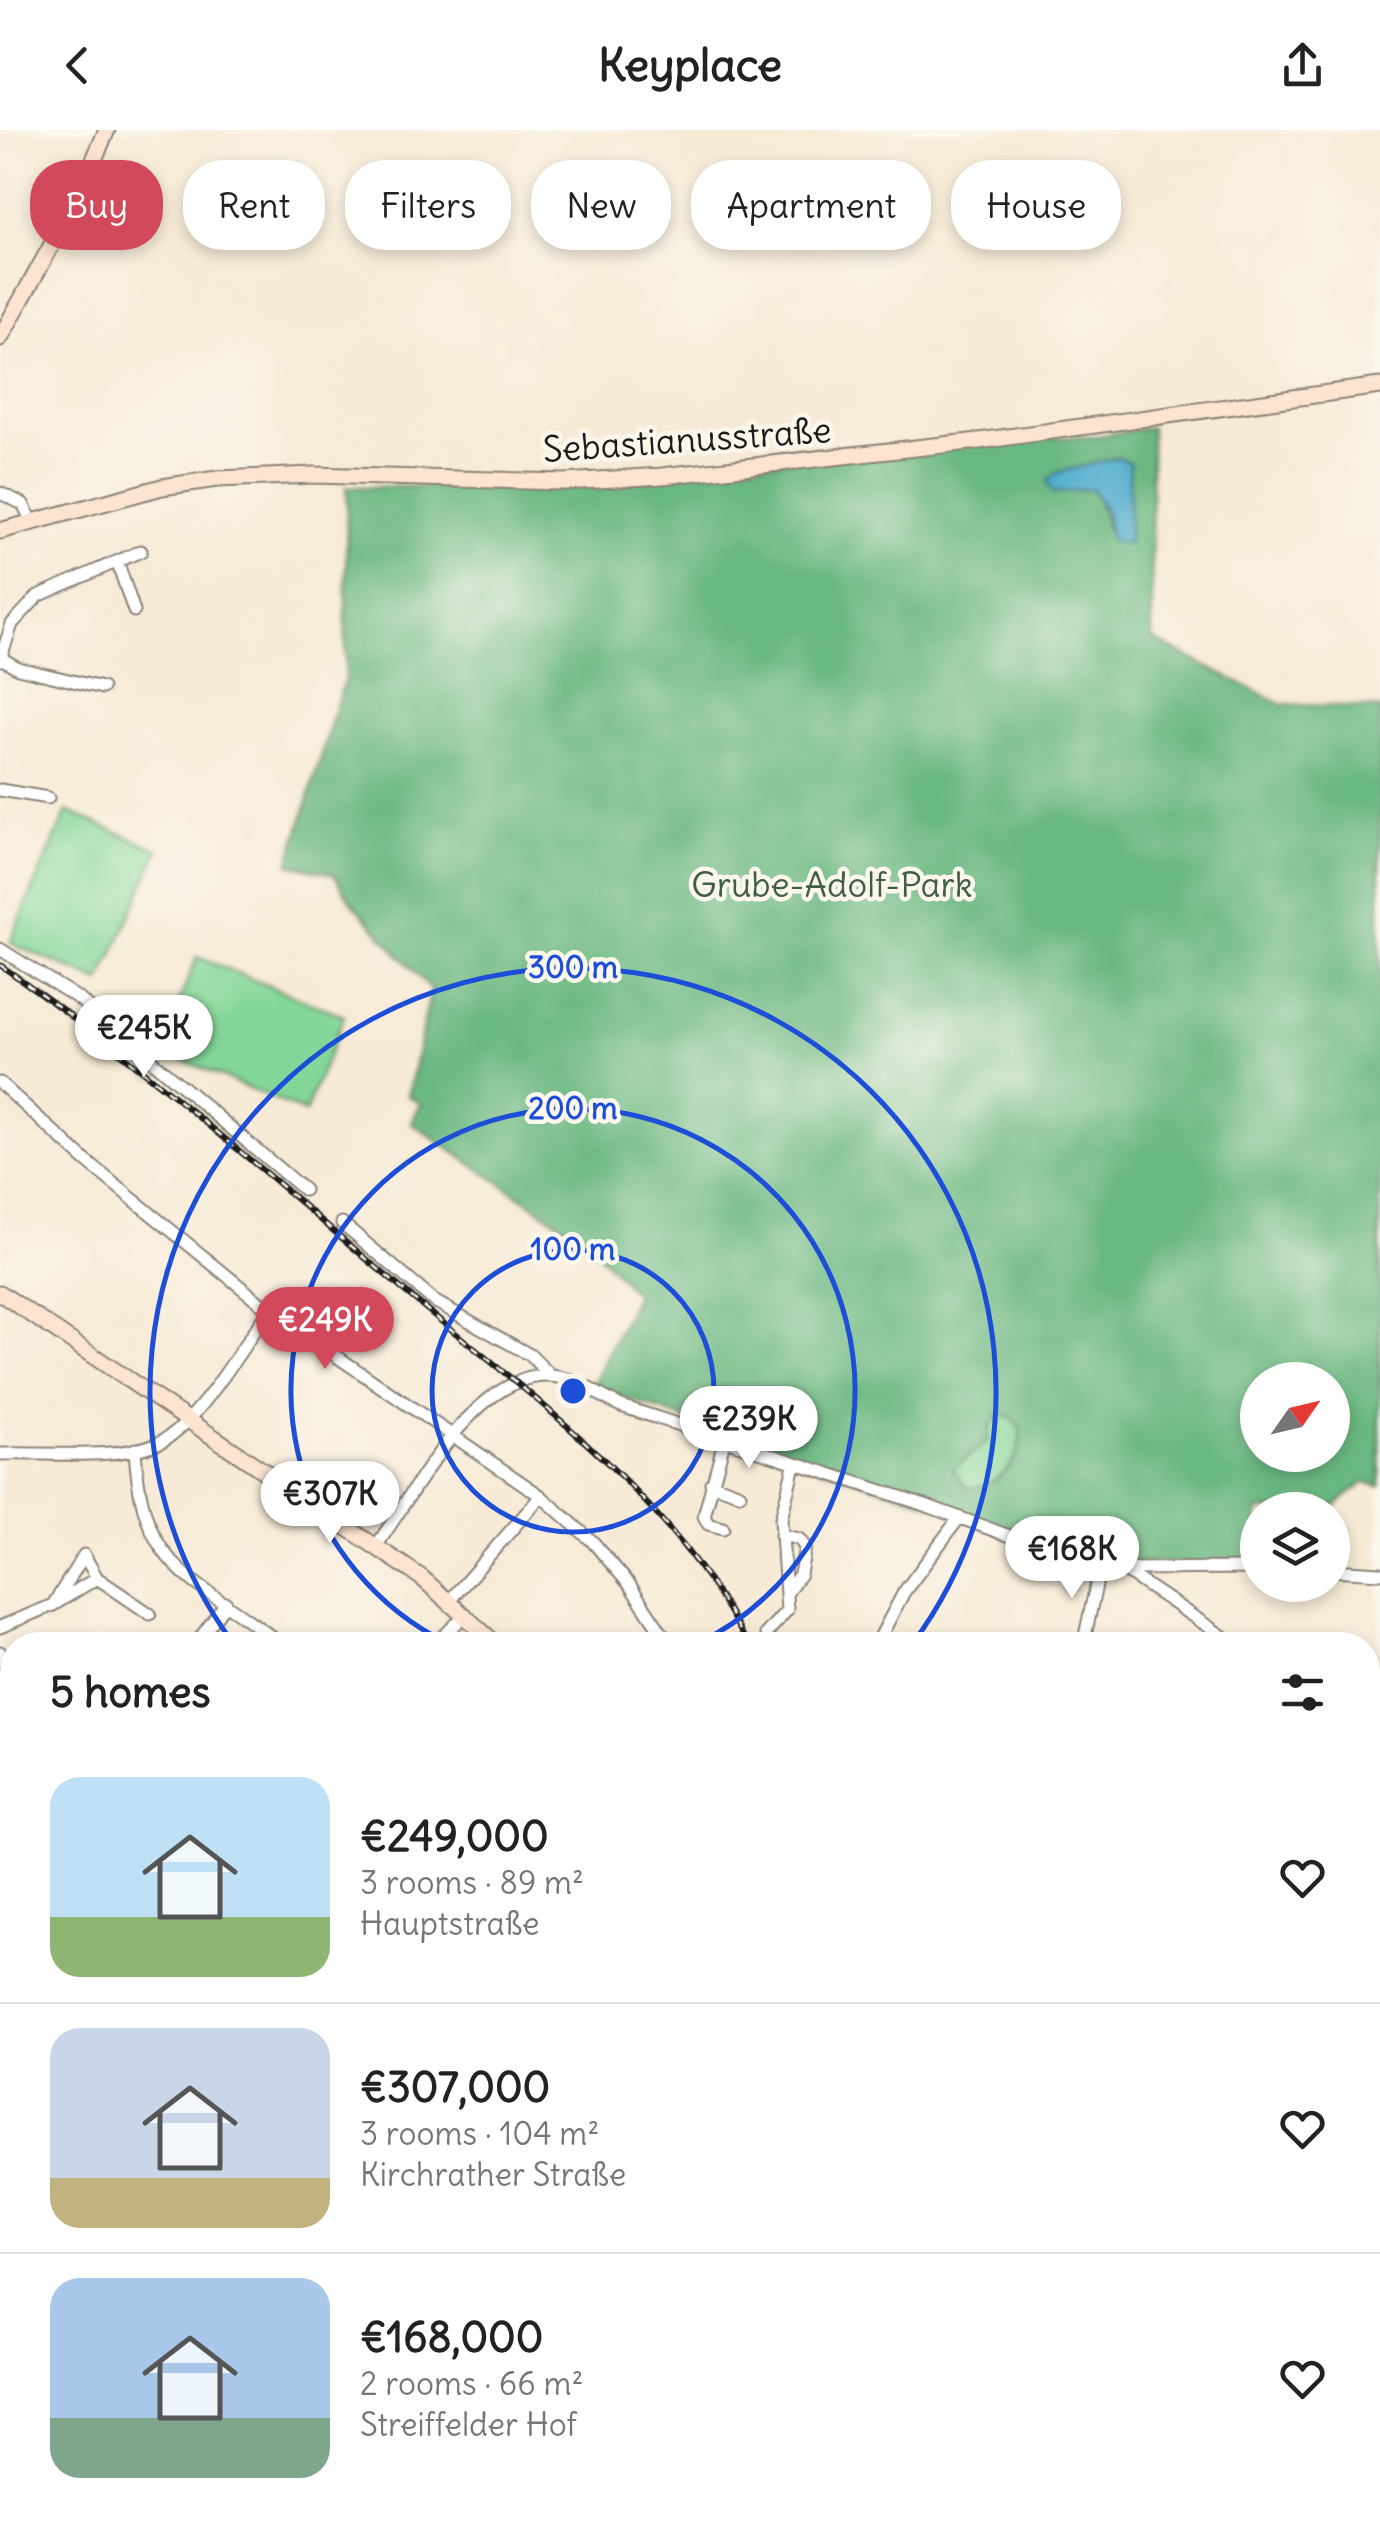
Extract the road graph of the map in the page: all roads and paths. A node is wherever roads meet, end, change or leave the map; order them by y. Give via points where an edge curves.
1 (106, 130) edge
2 (0, 338) edge
3 (1380, 386) edge
4 (0, 492) edge
5 (33, 523) junction
6 (0, 531) edge
7 (141, 551) dead end
8 (118, 564) junction
9 (134, 611) dead end
10 (0, 659) edge
11 (102, 688) dead end
12 (0, 790) edge
13 (48, 798) dead end
14 (0, 948) edge
15 (0, 1083) edge
16 (304, 1190) dead end
17 (342, 1223) dead end
18 (0, 1293) edge
19 (269, 1310) junction
20 (551, 1376) junction
21 (186, 1421) junction
22 (455, 1435) junction
23 (724, 1441) junction
24 (135, 1449) junction
25 (0, 1454) edge
26 (794, 1465) junction
27 (711, 1483) junction
28 (740, 1494) dead end
29 (541, 1496) junction
30 (959, 1518) junction
31 (724, 1528) dead end
32 (780, 1535) junction
33 (376, 1546) junction
34 (1100, 1567) junction
35 (1240, 1568) edge
36 (1122, 1569) junction
37 (1350, 1571) edge
38 (1380, 1573) edge
39 (97, 1578) junction
40 (786, 1594) junction
41 (450, 1600) junction
42 (226, 1603) junction
43 (53, 1605) junction
44 (150, 1614) dead end
45 (466, 1614) junction
46 (0, 1627) edge
47 (205, 1632) edge
48 (265, 1632) edge
49 (448, 1632) edge
50 (484, 1632) edge
51 (661, 1632) edge
52 (768, 1632) edge
53 (883, 1632) edge
54 (1086, 1632) edge
55 (1216, 1632) edge

1 - 2 street via 74,206
3 - 5 street, Sebastianusstraße via 678,474 564,482 217,479 172,484
4 - 5 street via 24,504
5 - 6 street, Sebastianusstraße
7 - 8 street
8 - 9 street
8 - 10 street via 38,596 12,624
10 - 11 street
12 - 13 street
14 - 16 street via 80,999
15 - 19 street
17 - 20 street via 434,1301 530,1354
18 - 21 street
19 - 21 street
19 - 22 street
20 - 22 street via 503,1386
20 - 23 street
21 - 24 street via 165,1440
21 - 33 street
22 - 29 street
22 - 33 street
23 - 26 street
23 - 27 street
24 - 25 street
24 - 42 street via 137,1490 155,1545
26 - 30 street
26 - 32 street
27 - 28 street
27 - 31 street via 704,1521
29 - 41 street
29 - 51 street via 592,1541
30 - 34 street
30 - 53 street
32 - 40 street
32 - 40 street via 805,1546 800,1574
33 - 41 street
34 - 36 street
34 - 54 street
35 - 36 street
36 - 55 street
37 - 38 street
39 - 43 street
39 - 43 street via 84,1555
39 - 44 street
40 - 52 street via 785,1617
41 - 45 street
42 - 47 street
42 - 48 street
43 - 46 street
45 - 49 street
45 - 50 street

